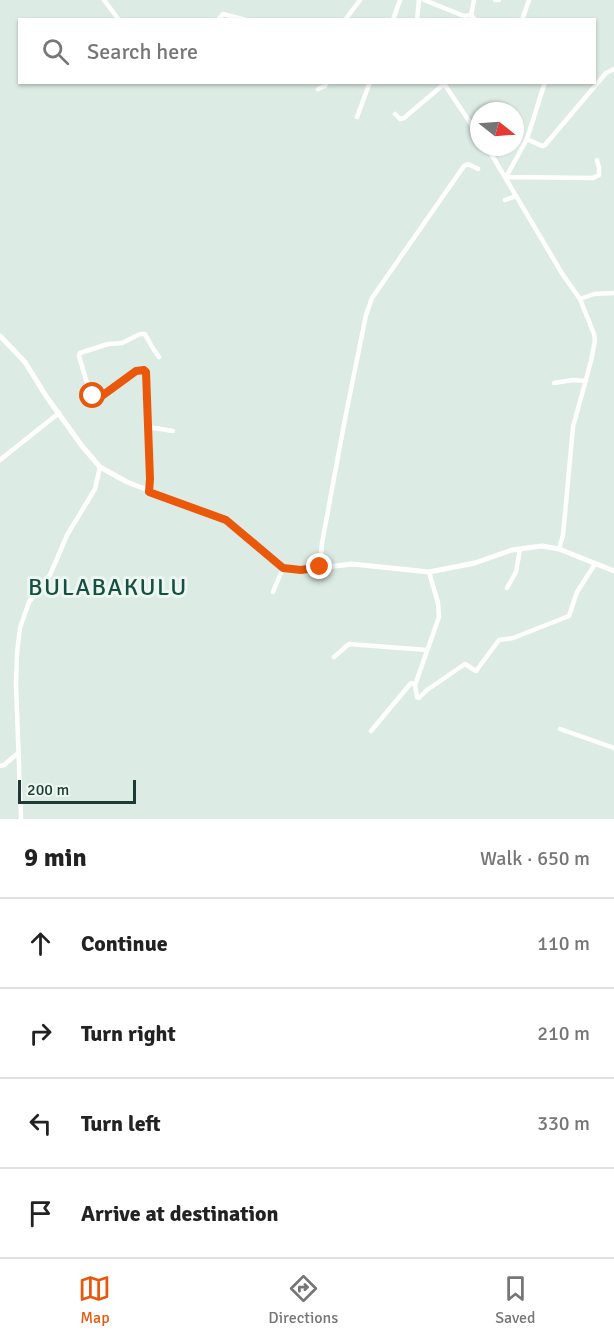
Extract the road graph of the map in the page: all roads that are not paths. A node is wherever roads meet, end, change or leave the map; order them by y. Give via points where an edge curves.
1 (104, 0) edge
2 (360, 0) edge
3 (400, 0) edge
4 (419, 0) edge
5 (424, 0) edge
6 (474, 0) edge
7 (529, 0) edge
8 (473, 17) edge
9 (118, 18) edge
10 (220, 18) edge
11 (238, 18) edge
12 (346, 18) edge
13 (394, 18) edge
14 (417, 18) edge
15 (523, 18) edge
16 (614, 69) edge
17 (326, 84) edge
18 (369, 84) edge
19 (442, 84) edge
20 (444, 84) edge
21 (544, 84) edge
22 (318, 89) dead end
23 (395, 114) dead end
24 (357, 117) dead end
25 (470, 123) edge
26 (527, 139) junction
27 (493, 156) edge
28 (597, 160) dead end
29 (478, 169) dead end
30 (506, 177) junction
31 (516, 196) junction
32 (505, 200) dead end
33 (614, 293) edge
34 (580, 299) junction
35 (0, 336) edge
36 (159, 357) dead end
37 (586, 381) junction
38 (554, 383) dead end
39 (59, 413) junction
40 (148, 428) junction
41 (173, 431) dead end
42 (0, 460) edge
43 (100, 467) junction
44 (149, 492) junction
45 (520, 549) junction
46 (559, 549) junction
47 (595, 564) junction
48 (320, 567) junction
49 (283, 568) junction
50 (429, 572) junction
51 (614, 572) edge
52 (507, 588) dead end
53 (273, 592) dead end
54 (427, 650) junction
55 (334, 657) dead end
56 (415, 685) junction
57 (560, 729) dead end
58 (371, 731) dead end
59 (614, 748) edge
60 (17, 754) junction
61 (0, 766) edge
62 (21, 819) edge

1 - 9 street
2 - 12 street
3 - 13 street
4 - 14 street
5 - 8 street
6 - 8 street
7 - 15 street
10 - 11 street via 223,14
16 - 26 street via 606,73 545,145
17 - 22 street
18 - 24 street
19 - 23 street via 404,118
20 - 25 street
21 - 26 street
26 - 30 street
27 - 30 street
28 - 30 street via 600,172 593,178
29 - 48 street via 464,166 372,298 345,419
30 - 31 street
31 - 32 street
31 - 34 street
33 - 34 street
34 - 37 street via 595,340
35 - 39 street via 25,362
36 - 40 street via 145,334 140,333 122,343 108,344 79,356 96,399 136,371 146,371
37 - 38 street
37 - 46 street via 573,427
39 - 42 street
39 - 43 street
40 - 41 street
40 - 44 street
43 - 44 street
43 - 60 street via 95,489 67,535 50,576 24,613 17,653
44 - 49 street via 226,520
45 - 46 street
45 - 50 street
45 - 52 street via 517,569
46 - 47 street
47 - 51 street
47 - 56 street via 577,592 569,616 499,640 476,671 465,664 418,698
48 - 49 street
48 - 50 street via 352,564
49 - 53 street
50 - 54 street via 439,610
54 - 55 street via 349,644
54 - 56 street
56 - 58 street via 411,683
57 - 59 street
60 - 61 street
60 - 62 street

